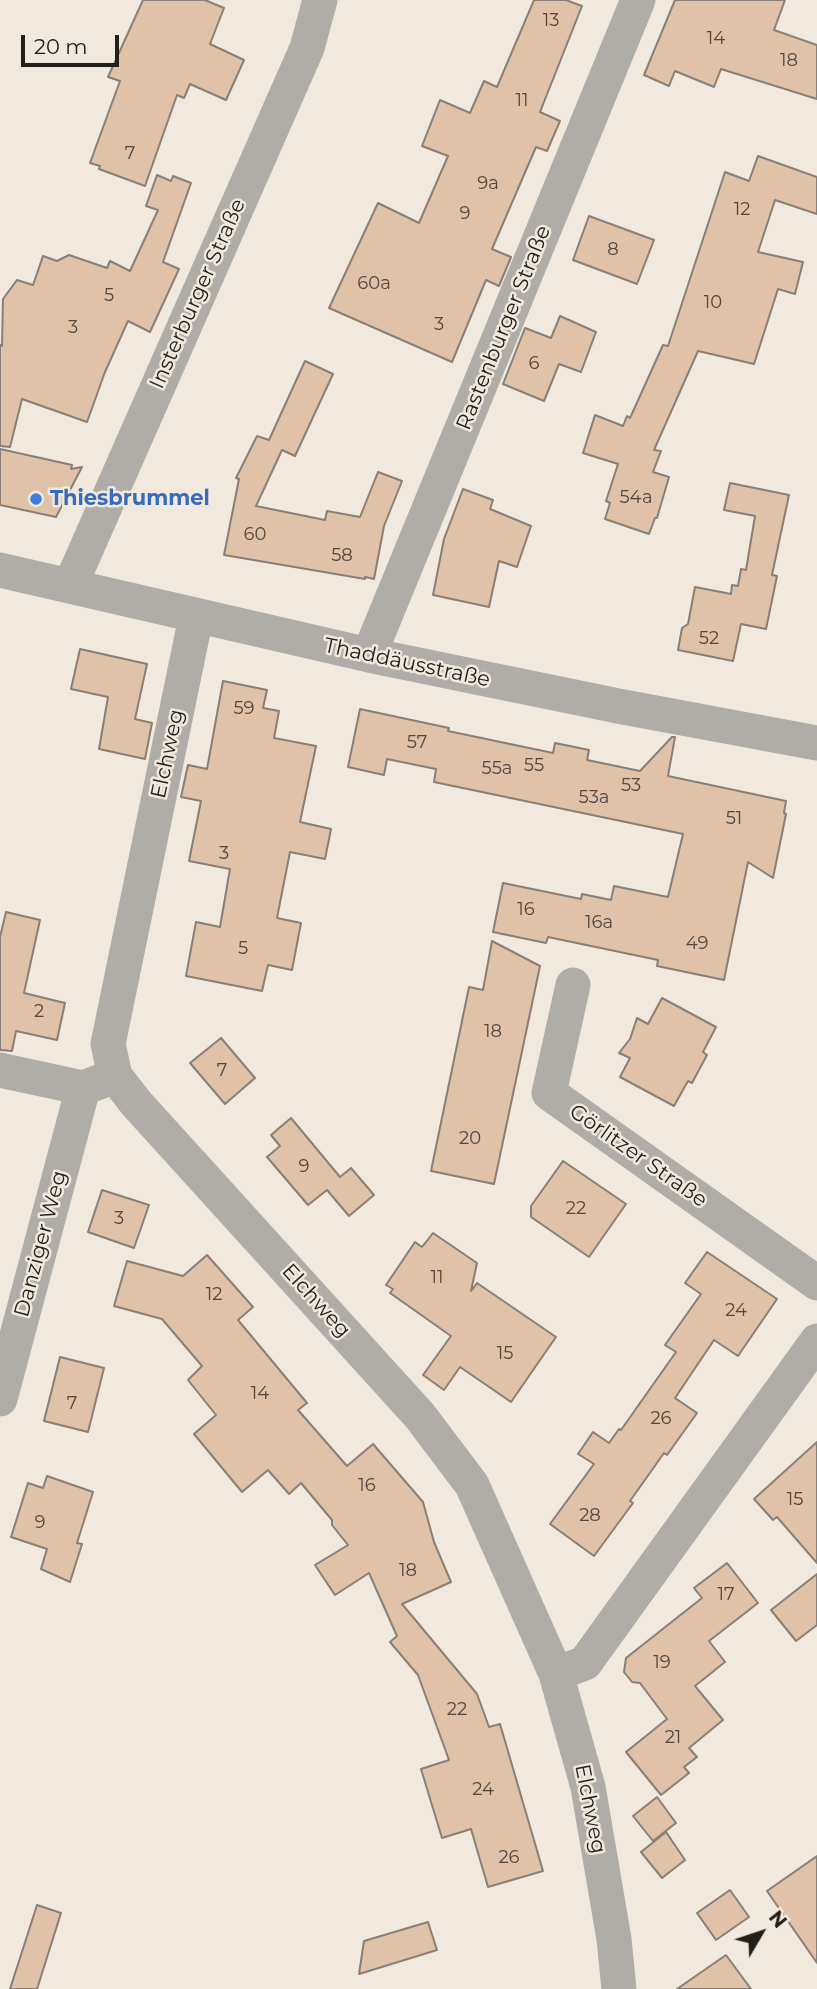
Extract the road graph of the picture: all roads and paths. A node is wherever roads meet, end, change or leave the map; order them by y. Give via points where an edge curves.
1 (320, 0) edge
2 (638, 0) edge
3 (0, 570) edge
4 (70, 586) junction
5 (196, 617) junction
6 (369, 655) junction
7 (817, 743) edge
8 (573, 985) dead end
9 (0, 1070) edge
10 (115, 1076) junction
11 (83, 1088) junction
12 (817, 1283) edge
13 (817, 1341) edge
14 (0, 1399) edge
15 (556, 1674) junction
16 (619, 1989) edge

1 - 4 street, Insterburger Straße via 307,48
2 - 6 street, Rastenburger Straße
3 - 4 street, Thaddäusstraße
4 - 5 street, Thaddäusstraße
5 - 6 street, Thaddäusstraße
5 - 10 street, Elchweg via 108,1044
6 - 7 street, Thaddäusstraße
8 - 12 street, Görlitzer Straße via 549,1093
9 - 11 street
10 - 11 street
10 - 15 street, Elchweg via 421,1416 472,1485
11 - 14 street, Danziger Weg
13 - 15 street via 585,1663
15 - 16 street, Elchweg via 588,1787

